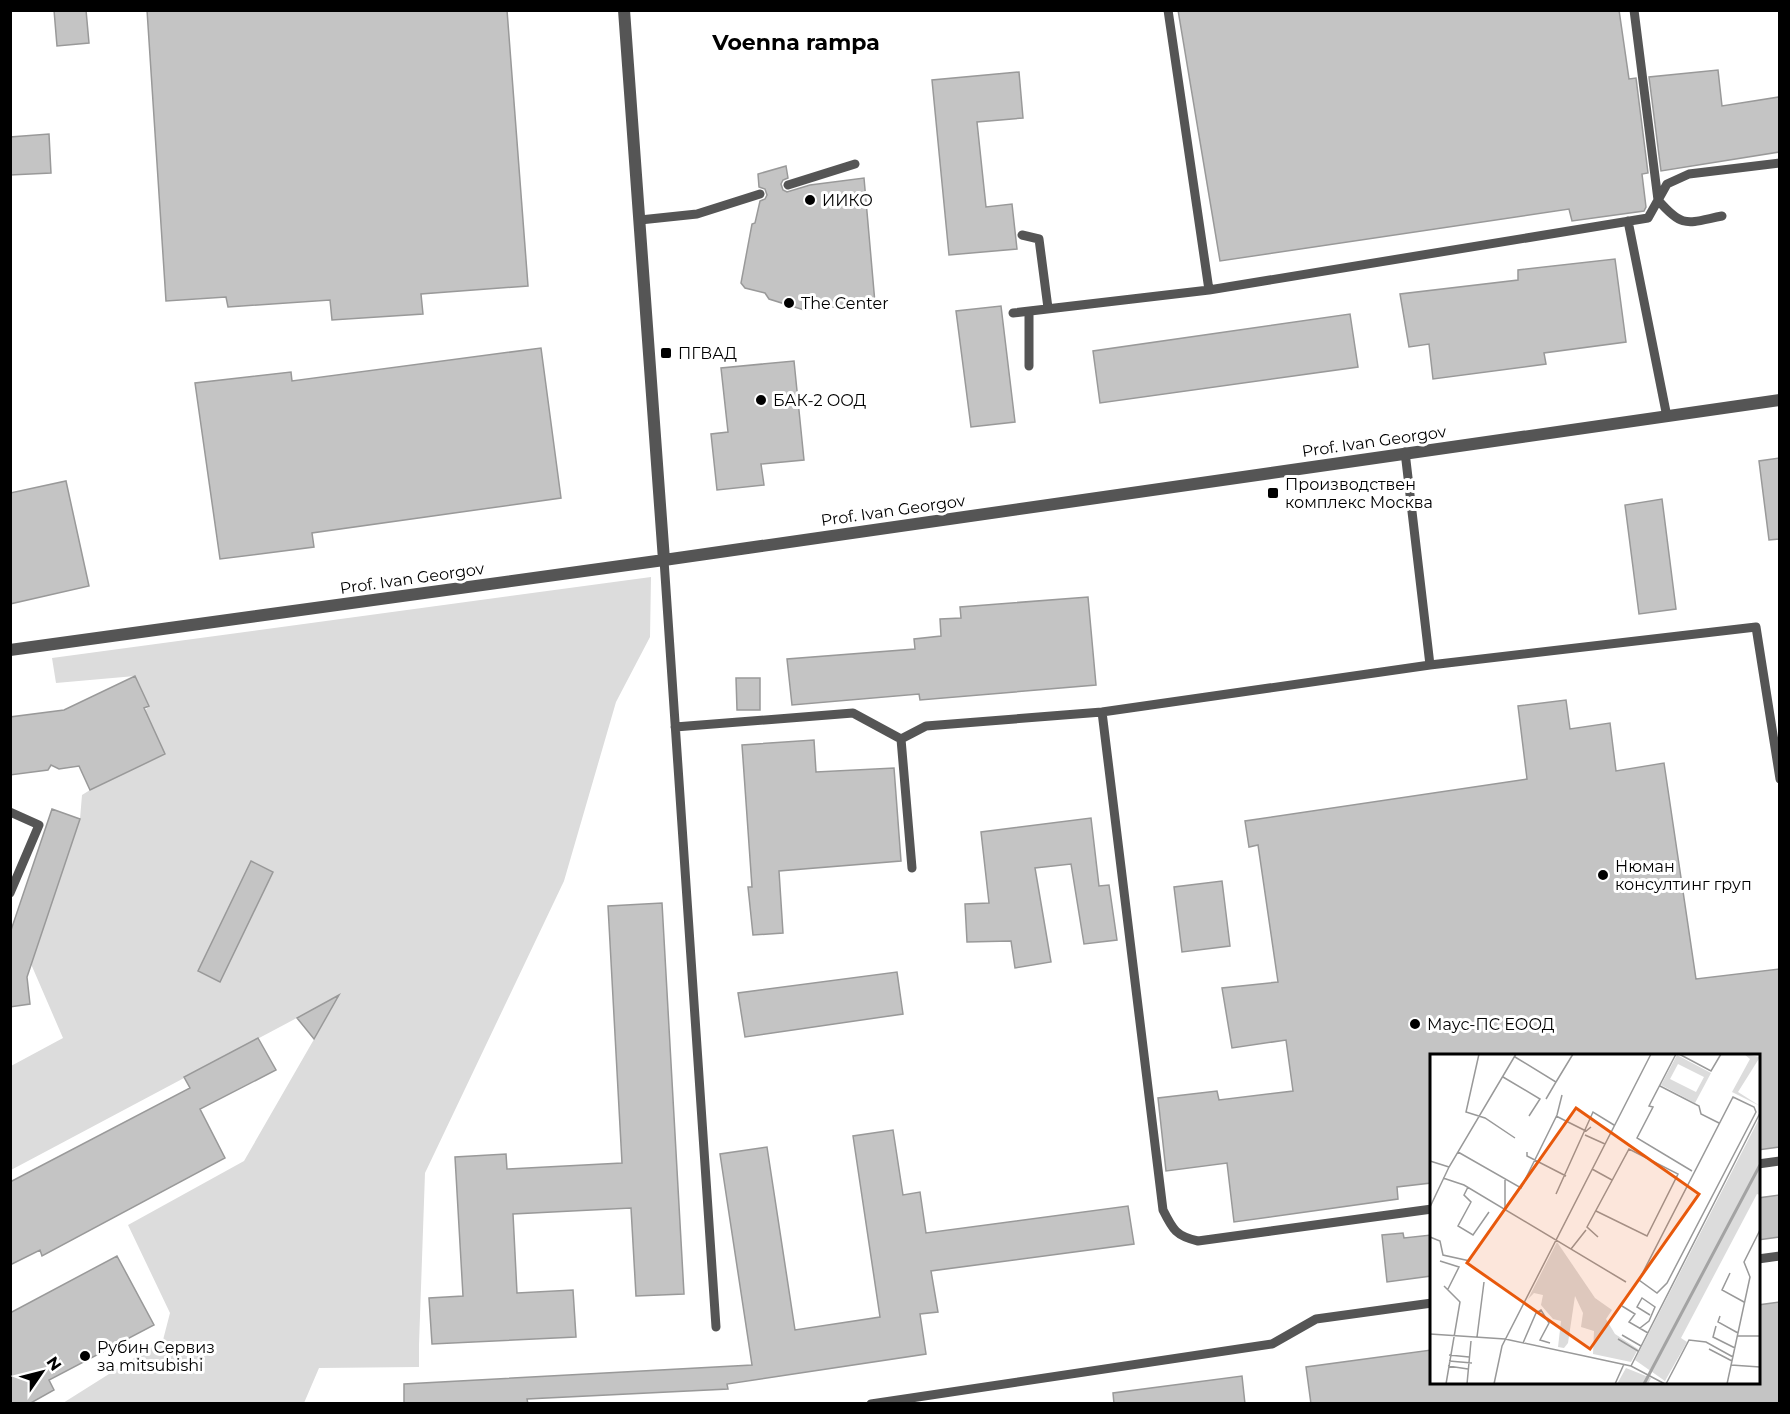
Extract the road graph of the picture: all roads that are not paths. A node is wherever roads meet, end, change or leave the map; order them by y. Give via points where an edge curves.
1 (624, 10) edge
2 (1168, 10) edge
3 (1634, 10) edge
4 (1779, 163) edge
5 (855, 164) dead end
6 (789, 185) dead end
7 (760, 194) dead end
8 (1658, 200) junction
9 (1722, 216) dead end
10 (640, 220) junction
11 (1628, 220) junction
12 (1022, 235) dead end
13 (1209, 290) junction
14 (1048, 308) junction
15 (1029, 311) junction
16 (1012, 313) dead end
17 (1029, 366) dead end
18 (1779, 400) edge
19 (1667, 417) junction
20 (1405, 453) junction
21 (664, 560) junction
22 (10, 650) edge
23 (1430, 665) junction
24 (1102, 712) junction
25 (675, 727) junction
26 (901, 739) junction
27 (1779, 779) edge
28 (10, 812) edge
29 (912, 868) dead end
30 (10, 893) edge
31 (1779, 1161) edge
32 (1760, 1164) edge
33 (1430, 1209) edge
34 (1779, 1256) edge
35 (1760, 1259) edge
36 (1430, 1303) edge
37 (716, 1327) dead end
38 (871, 1404) edge

1 - 10 street
2 - 13 lane
3 - 8 lane
4 - 8 lane via 1689,174 1667,184
5 - 6 lane
7 - 10 lane via 697,214
8 - 9 lane via 1671,216 1686,223
8 - 11 lane via 1648,218
10 - 21 street
11 - 13 lane
11 - 19 lane
12 - 14 lane via 1040,238
13 - 14 lane
14 - 15 lane
15 - 16 lane
15 - 17 lane
18 - 19 street, Prof. Ivan Georgov
19 - 20 street, Prof. Ivan Georgov
20 - 21 street, Prof. Ivan Georgov
20 - 23 lane
21 - 22 street, Prof. Ivan Georgov
21 - 25 lane
23 - 24 lane
23 - 27 lane via 1756,627
24 - 26 lane via 926,726
24 - 33 lane via 1163,1210 1170,1226 1182,1238 1198,1242
25 - 26 lane via 853,713
25 - 37 lane
26 - 29 lane
28 - 30 lane via 39,825
31 - 32 lane
34 - 35 lane
36 - 38 lane via 1316,1319 1272,1344

